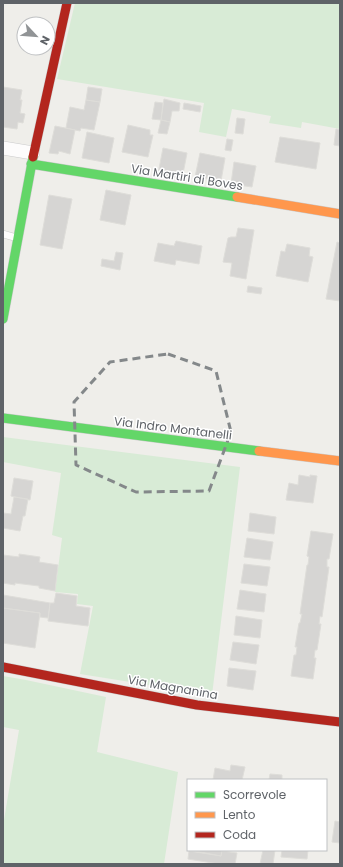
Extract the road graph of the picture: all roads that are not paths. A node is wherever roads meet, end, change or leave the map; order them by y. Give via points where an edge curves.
1 (67, 3) edge
2 (3, 148) edge
3 (32, 158) junction
4 (340, 214) edge
5 (3, 234) edge
6 (17, 238) junction
7 (5, 292) edge
8 (3, 319) edge
9 (3, 418) edge
10 (340, 461) edge
11 (3, 667) edge
12 (340, 722) edge

1 - 3 street
2 - 3 street
3 - 4 street, Via Martiri di Boves
3 - 6 street
5 - 6 lane
6 - 7 street
7 - 8 street
9 - 10 street, Via Indro Montanelli
11 - 12 street, Via Magnanina via 197,705

